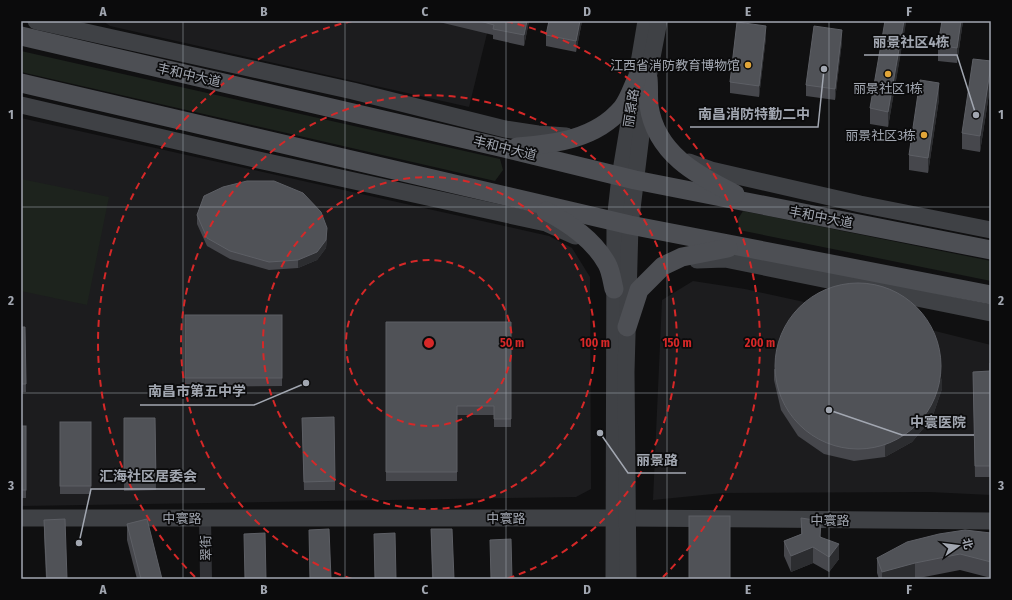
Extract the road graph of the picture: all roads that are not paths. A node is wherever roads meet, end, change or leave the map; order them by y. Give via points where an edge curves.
1 (36, 21) edge
2 (646, 21) edge
3 (659, 21) edge
4 (55, 30) edge
5 (21, 36) edge
6 (642, 79) junction
7 (21, 83) edge
8 (21, 105) edge
9 (581, 136) junction
10 (504, 148) junction
11 (672, 154) junction
12 (627, 179) junction
13 (532, 202) junction
14 (756, 204) junction
15 (623, 223) junction
16 (991, 230) edge
17 (589, 241) junction
18 (741, 246) junction
19 (991, 250) edge
20 (664, 266) junction
21 (614, 289) junction
22 (991, 295) edge
23 (991, 313) edge
24 (628, 327) junction
25 (21, 518) edge
26 (205, 518) junction
27 (621, 518) junction
28 (991, 521) edge
29 (206, 579) edge
30 (614, 579) edge
31 (628, 579) edge

1 - 4 street
2 - 6 street, 丽景路
3 - 6 street, 丽景路
4 - 5 main road, 丰和中大道
4 - 9 street via 348,90 505,129
4 - 10 main road, 丰和中大道
6 - 9 main road via 623,107 610,120
6 - 11 main road via 659,138
6 - 12 street, 丽景路
7 - 13 main road
8 - 17 street via 546,223
9 - 10 main road via 544,144
10 - 12 main road, 丰和中大道
11 - 14 main road via 692,171
11 - 16 street via 710,170
12 - 14 main road, 丰和中大道
12 - 15 street, 丽景路
13 - 15 main road
13 - 17 main road via 565,222
14 - 19 main road, 丰和中大道
15 - 18 main road
15 - 21 street, 丽景路
15 - 24 street, 丽景路
17 - 21 main road via 608,266
18 - 20 main road via 682,257
18 - 22 main road
20 - 23 street via 699,259 725,259
20 - 24 main road via 639,290
21 - 27 street, 丽景路
24 - 27 street, 丽景路
25 - 26 street, 中寰路
26 - 27 street, 中寰路
26 - 29 street, 翠街
27 - 28 street, 中寰路
27 - 30 street, 丽景路
27 - 31 street, 丽景路

